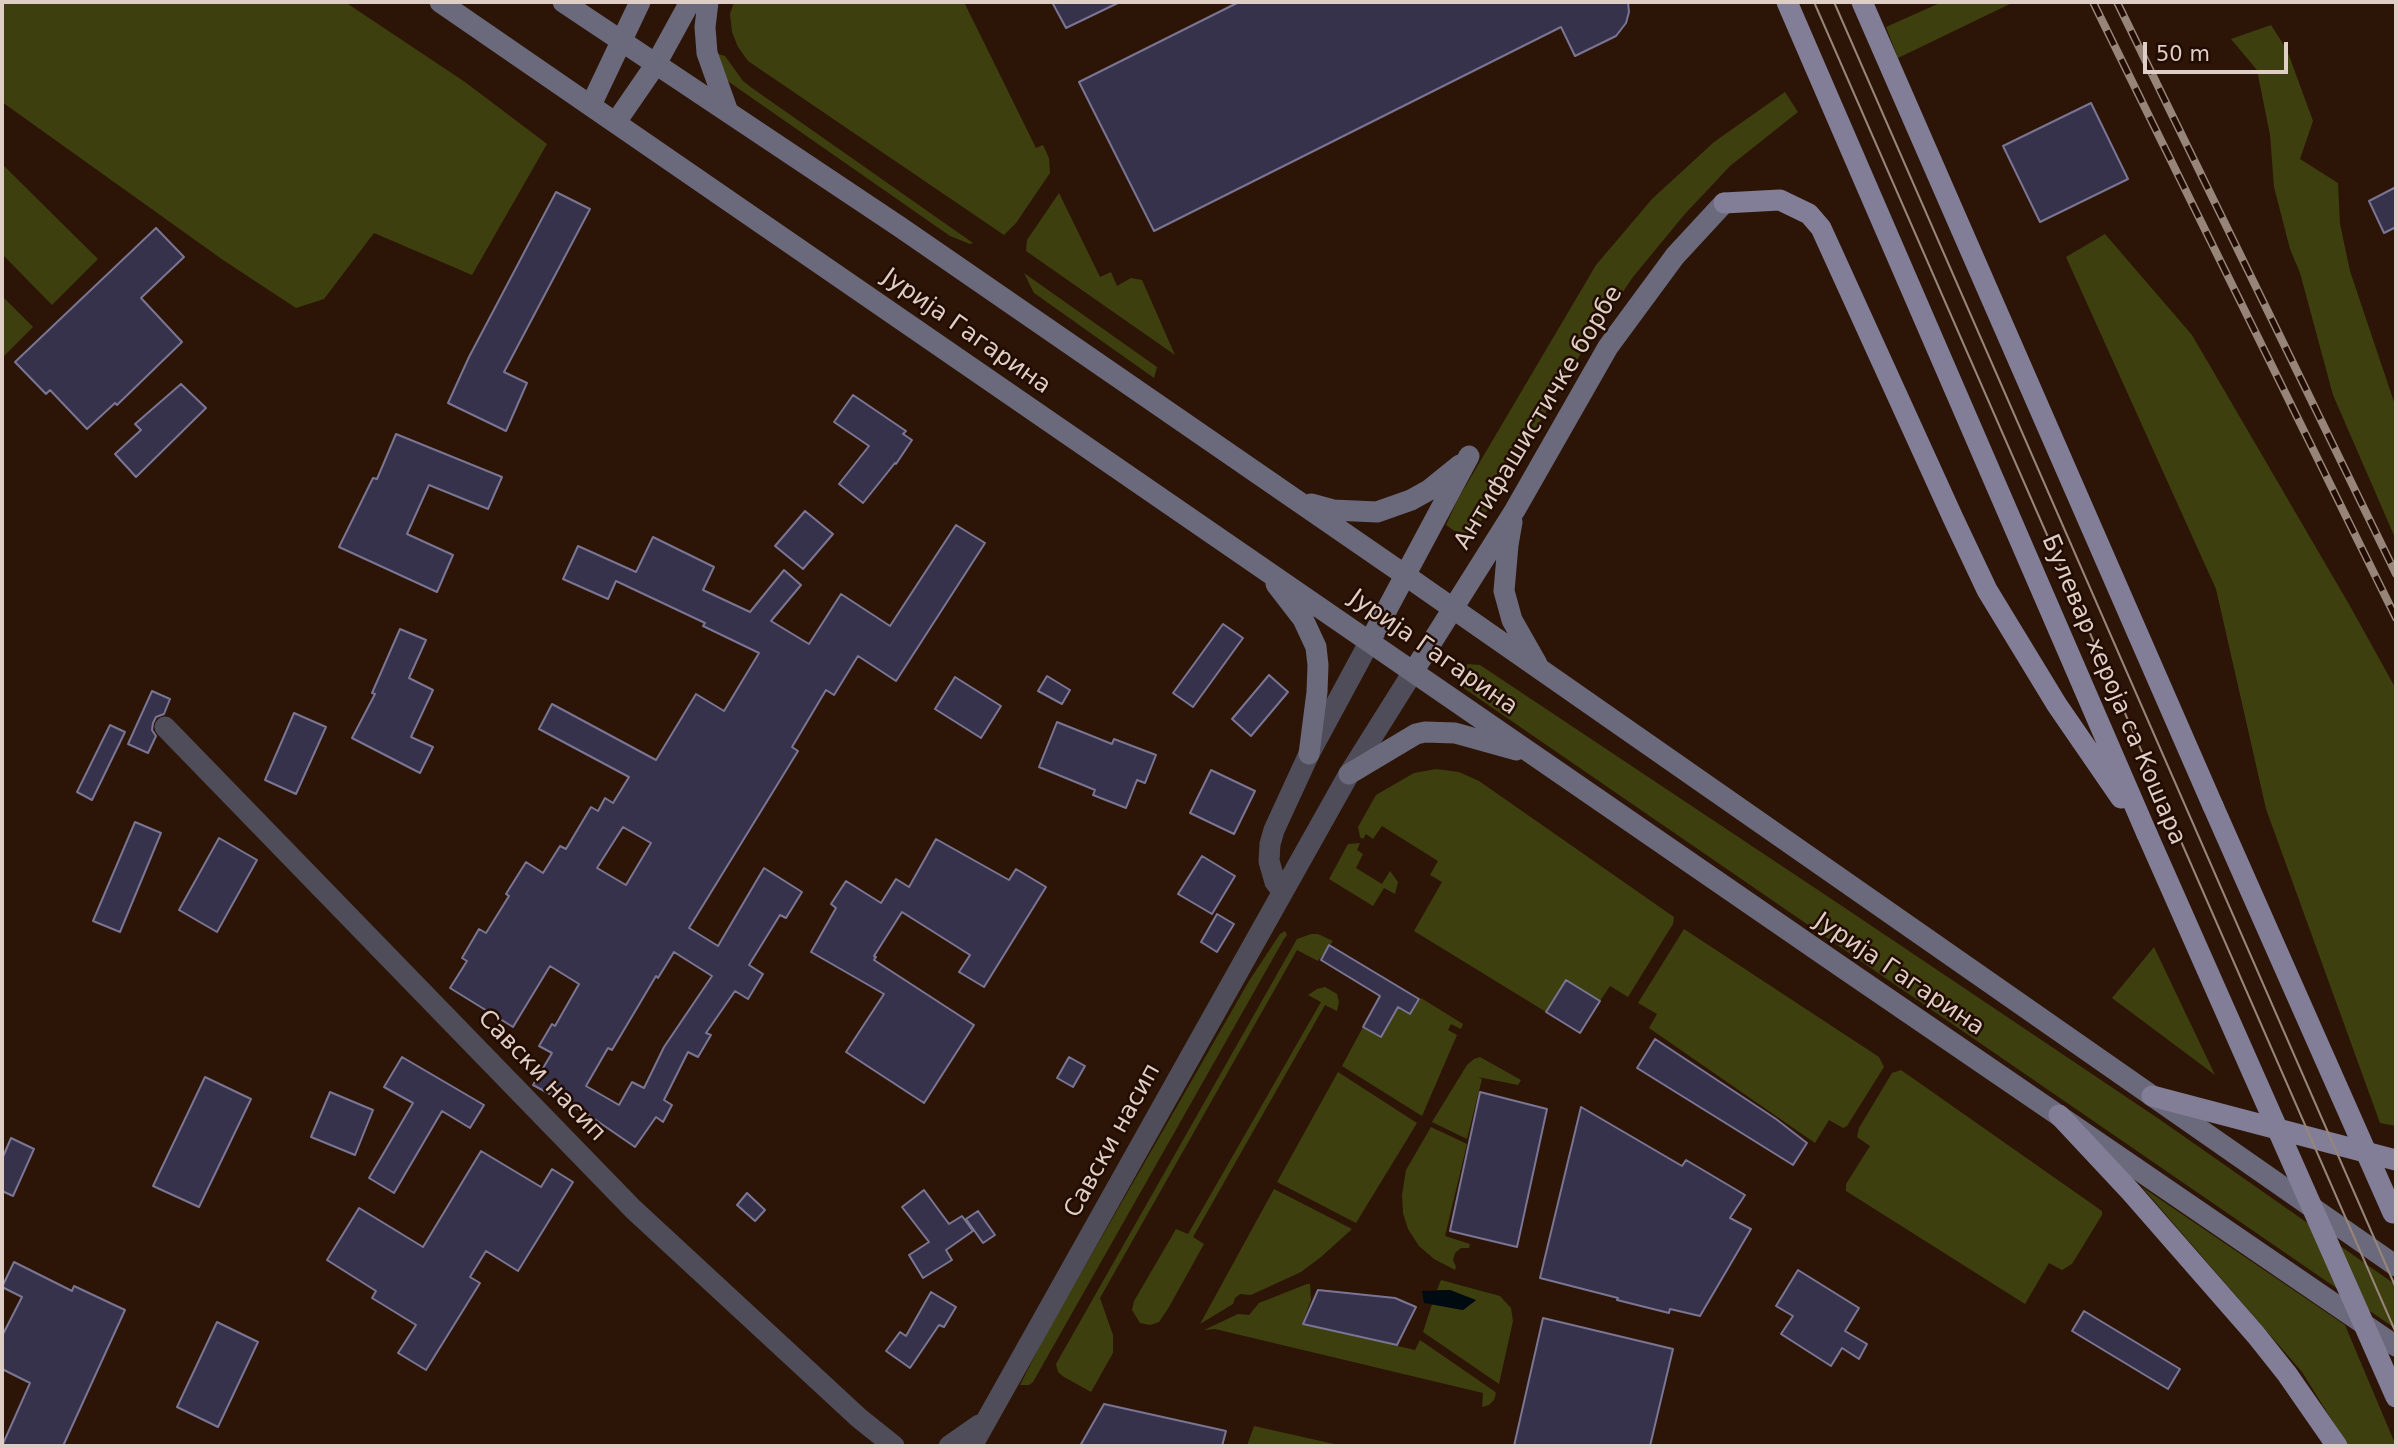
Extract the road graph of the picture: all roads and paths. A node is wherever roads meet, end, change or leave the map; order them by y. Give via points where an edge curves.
1 (440, 2) edge
2 (563, 2) edge
3 (640, 2) edge
4 (690, 2) edge
5 (708, 2) edge
6 (1787, 2) edge
7 (1862, 2) edge
8 (621, 41) junction
9 (656, 64) junction
10 (591, 105) junction
11 (728, 112) junction
12 (616, 122) junction
13 (1296, 500) junction
14 (1515, 510) junction
15 (1266, 570) junction
16 (1405, 575) junction
17 (1452, 609) junction
18 (1370, 640) junction
19 (1541, 671) junction
20 (1413, 672) junction
21 (165, 727) dead end
22 (1309, 754) junction
23 (1534, 755) junction
24 (1349, 774) junction
25 (2147, 834) junction
26 (1283, 892) junction
27 (2152, 1096) junction
28 (2059, 1115) junction
29 (2396, 1160) edge
30 (2396, 1220) edge
31 (2396, 1266) edge
32 (2396, 1346) edge
33 (2396, 1397) edge
34 (988, 1416) junction
35 (894, 1446) edge
36 (949, 1446) edge
37 (972, 1446) edge
38 (2337, 1446) edge

1 - 10 main road, Јурија Гагарина
2 - 8 main road, Јурија Гагарина
3 - 8 main road
4 - 9 main road
5 - 11 main road via 708,53
6 - 25 main road, Булевар хероја са Кошара
7 - 30 main road, Булевар хероја са Кошара, bridge
8 - 9 main road, Јурија Гагарина
8 - 10 main road
9 - 11 main road, Јурија Гагарина
9 - 12 main road
10 - 12 main road, Јурија Гагарина
11 - 13 main road, Јурија Гагарина
12 - 15 main road, Јурија Гагарина
13 - 16 main road, Јурија Гагарина
13 - 16 main road, Антифашистичке борбе via 1334,510 1377,512 1429,490 1469,456
14 - 17 main road, Антифашистичке борбе
14 - 19 main road via 1504,591 1512,620
14 - 25 main road, Антифашистичке борбе via 1596,366 1651,285 1724,203 1780,200 1809,214 1829,243 1987,590 2057,705
15 - 18 main road, Јурија Гагарина
15 - 22 main road via 1303,620 1316,647 1317,692
16 - 17 main road, Јурија Гагарина
16 - 18 main road, Антифашистичке борбе
17 - 19 main road, Јурија Гагарина
17 - 20 main road, Антифашистичке борбе
18 - 20 main road, Јурија Гагарина
18 - 22 street
19 - 27 main road, Јурија Гагарина
20 - 23 main road, Јурија Гагарина
20 - 24 street, Савски насип
21 - 35 street, Савски насип via 633,1209
22 - 26 street via 1270,844 1271,871
23 - 24 main road via 1466,736 1425,732
23 - 28 main road, Јурија Гагарина
24 - 26 street, Савски насип
25 - 33 main road, Булевар хероја са Кошара, bridge
26 - 34 street, Савски насип
27 - 29 main road
27 - 31 main road, Јурија Гагарина
28 - 32 main road, Јурија Гагарина
28 - 38 main road via 2256,1335
34 - 36 street, Савски насип
34 - 37 street, Савски насип

